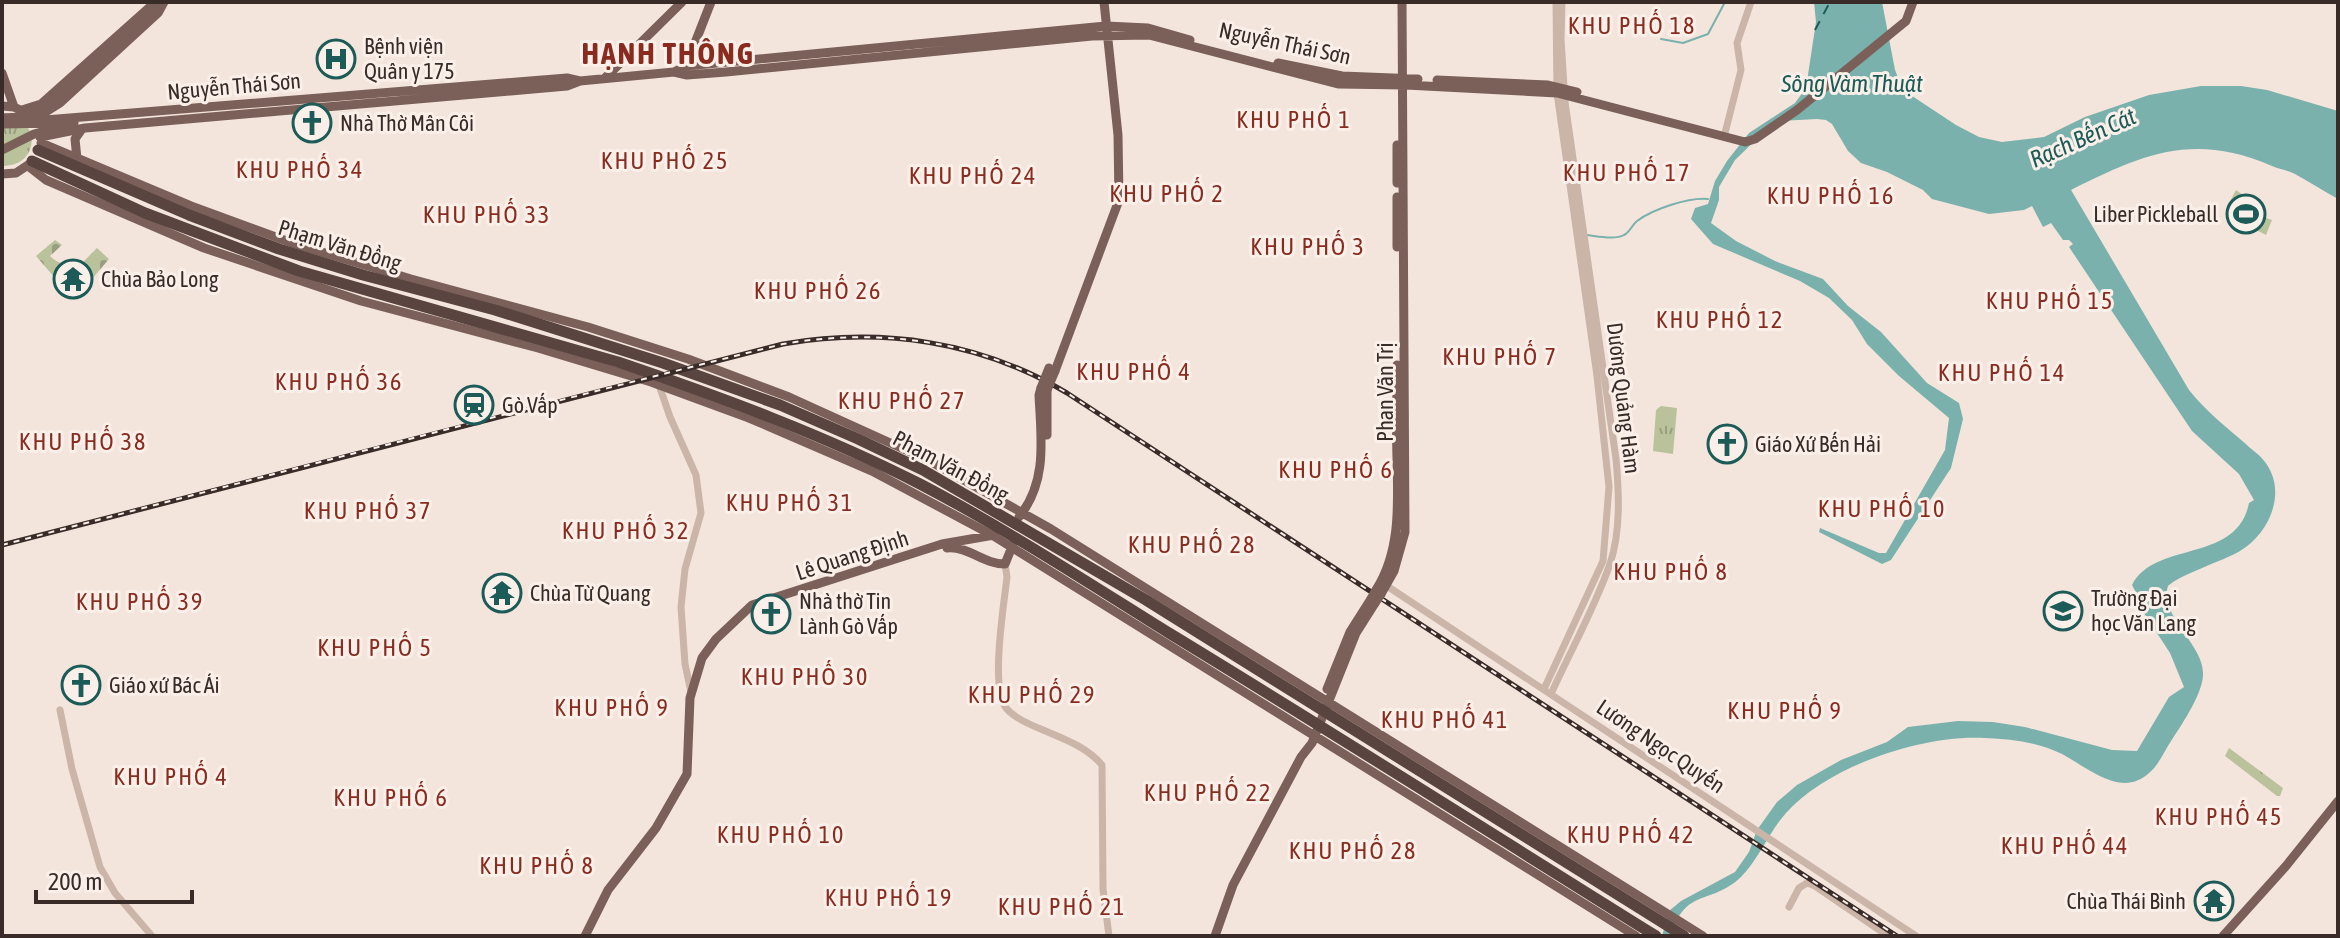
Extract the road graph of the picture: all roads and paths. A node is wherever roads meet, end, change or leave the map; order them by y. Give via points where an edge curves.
1 (682, 2) edge
2 (711, 2) edge
3 (1104, 2) edge
4 (1400, 2) edge
5 (1559, 2) edge
6 (1751, 2) edge
7 (160, 4) edge
8 (1912, 4) edge
9 (1107, 31) junction
10 (686, 66) junction
11 (674, 72) junction
12 (2, 73) edge
13 (605, 78) junction
14 (580, 81) junction
15 (1400, 81) junction
16 (1560, 90) junction
17 (334, 102) junction
18 (2, 106) edge
19 (18, 108) junction
20 (2, 118) edge
21 (53, 119) junction
22 (196, 119) junction
23 (34, 121) junction
24 (74, 123) junction
25 (2, 124) edge
26 (85, 128) junction
27 (59, 133) junction
28 (1725, 134) junction
29 (2, 150) edge
30 (36, 152) junction
31 (78, 163) junction
32 (2, 174) edge
33 (1400, 191) junction
34 (364, 270) junction
35 (482, 327) junction
36 (659, 385) junction
37 (789, 397) junction
38 (799, 413) junction
39 (1019, 527) junction
40 (992, 534) junction
41 (940, 546) junction
42 (977, 554) junction
43 (1104, 562) junction
44 (1005, 564) junction
45 (1113, 581) junction
46 (1378, 594) junction
47 (691, 692) junction
48 (1547, 692) junction
49 (1324, 706) junction
50 (60, 710) dead end
51 (1314, 729) junction
52 (2338, 801) edge
53 (1639, 902) junction
54 (1789, 907) dead end
55 (1626, 924) junction
56 (152, 936) edge
57 (585, 936) edge
58 (1109, 936) edge
59 (1215, 936) edge
60 (1636, 936) edge
61 (1656, 936) edge
62 (1684, 936) edge
63 (1703, 936) edge
64 (1888, 936) edge
65 (1916, 936) edge
66 (2223, 936) edge

1 - 13 main road
2 - 10 main road
3 - 9 main road
4 - 15 main road, Phan Văn Trị
5 - 16 street, Dương Quảng Hàm
6 - 28 street via 1737,43 1741,70
7 - 19 main road via 152,5 41,104
7 - 20 main road, bridge via 43,109
7 - 23 main road via 158,13
8 - 28 main road, Nguyễn Thái Sơn via 1906,19 1794,106 1742,139
9 - 10 main road, Nguyễn Thái Sơn
9 - 11 main road, Nguyễn Thái Sơn via 726,72
9 - 15 main road, Nguyễn Thái Sơn via 1159,30 1239,56
9 - 39 main road, bridge via 1118,194 1044,389 1046,465 1039,494
10 - 11 main road, Nguyễn Thái Sơn
11 - 13 main road, Nguyễn Thái Sơn
12 - 19 main road
13 - 14 main road, Nguyễn Thái Sơn
14 - 17 main road, Nguyễn Thái Sơn
14 - 17 main road, Nguyễn Thái Sơn via 567,78
15 - 16 main road, Nguyễn Thái Sơn
15 - 33 main road, Phan Văn Trị
15 - 33 main road, Phan Văn Trị
16 - 28 main road, Nguyễn Thái Sơn
16 - 48 street, Dương Quảng Hàm via 1601,376 1609,487 1606,562
17 - 21 main road, Nguyễn Thái Sơn
17 - 22 main road, Nguyễn Thái Sơn
18 - 19 main road
19 - 23 main road
21 - 23 main road, Nguyễn Thái Sơn
21 - 27 main road
22 - 24 main road
22 - 26 main road, Nguyễn Thái Sơn
23 - 30 main road
24 - 25 main road, bridge
24 - 29 main road, bridge
26 - 27 main road, Nguyễn Thái Sơn
26 - 31 main road via 75,139
27 - 30 main road, Nguyễn Thái Sơn
30 - 31 highway, Phạm Văn Đồng
30 - 32 main road, Nguyễn Thái Sơn via 16,173
30 - 35 highway, Phạm Văn Đồng via 145,213 285,266
31 - 34 highway, Phạm Văn Đồng via 204,221 279,249
33 - 46 main road, Phan Văn Trị via 1401,518
34 - 37 main road, Phạm Văn Đồng via 588,327
34 - 38 highway, Phạm Văn Đồng via 578,335
35 - 36 main road, Phạm Văn Đồng
35 - 40 highway, Phạm Văn Đồng via 618,362 732,402 897,473
36 - 40 main road, Phạm Văn Đồng via 872,471
36 - 47 street via 696,475 701,513 681,607
37 - 38 main road
37 - 39 main road, Phạm Văn Đồng via 930,461
38 - 39 highway, Phạm Văn Đồng via 923,470
39 - 40 highway, Phạm Văn Đồng
39 - 43 main road, Phạm Văn Đồng
39 - 44 main road
39 - 45 highway, Phạm Văn Đồng
39 - 51 highway, Phạm Văn Đồng via 1228,675
40 - 41 main road, Lê Quang Định
40 - 42 main road via 976,545
41 - 42 main road, Lê Quang Định
41 - 47 main road, Lê Quang Định via 752,605 702,658
42 - 44 main road, Lê Quang Định
43 - 45 main road
43 - 49 main road, Phạm Văn Đồng
44 - 58 street via 1000,696 1022,720 1090,753 1102,765 1103,889
45 - 49 highway, Phạm Văn Đồng
46 - 48 street, Lương Ngọc Quyến
46 - 49 main road, Phan Văn Trị via 1350,632
47 - 57 main road, Lê Quang Định via 689,768 681,788 608,890
48 - 65 street, Lương Ngọc Quyến
49 - 51 main road, Phan Văn Trị
49 - 53 highway, Phạm Văn Đồng
50 - 56 street via 100,867
51 - 55 highway, Phạm Văn Đồng
51 - 59 main road, Phan Văn Trị via 1307,752 1233,885
52 - 66 main road
53 - 62 highway, Phạm Văn Đồng
53 - 63 main road, Phạm Văn Đồng
54 - 64 street via 1807,883
55 - 60 main road, Phạm Văn Đồng
55 - 61 highway, Phạm Văn Đồng

